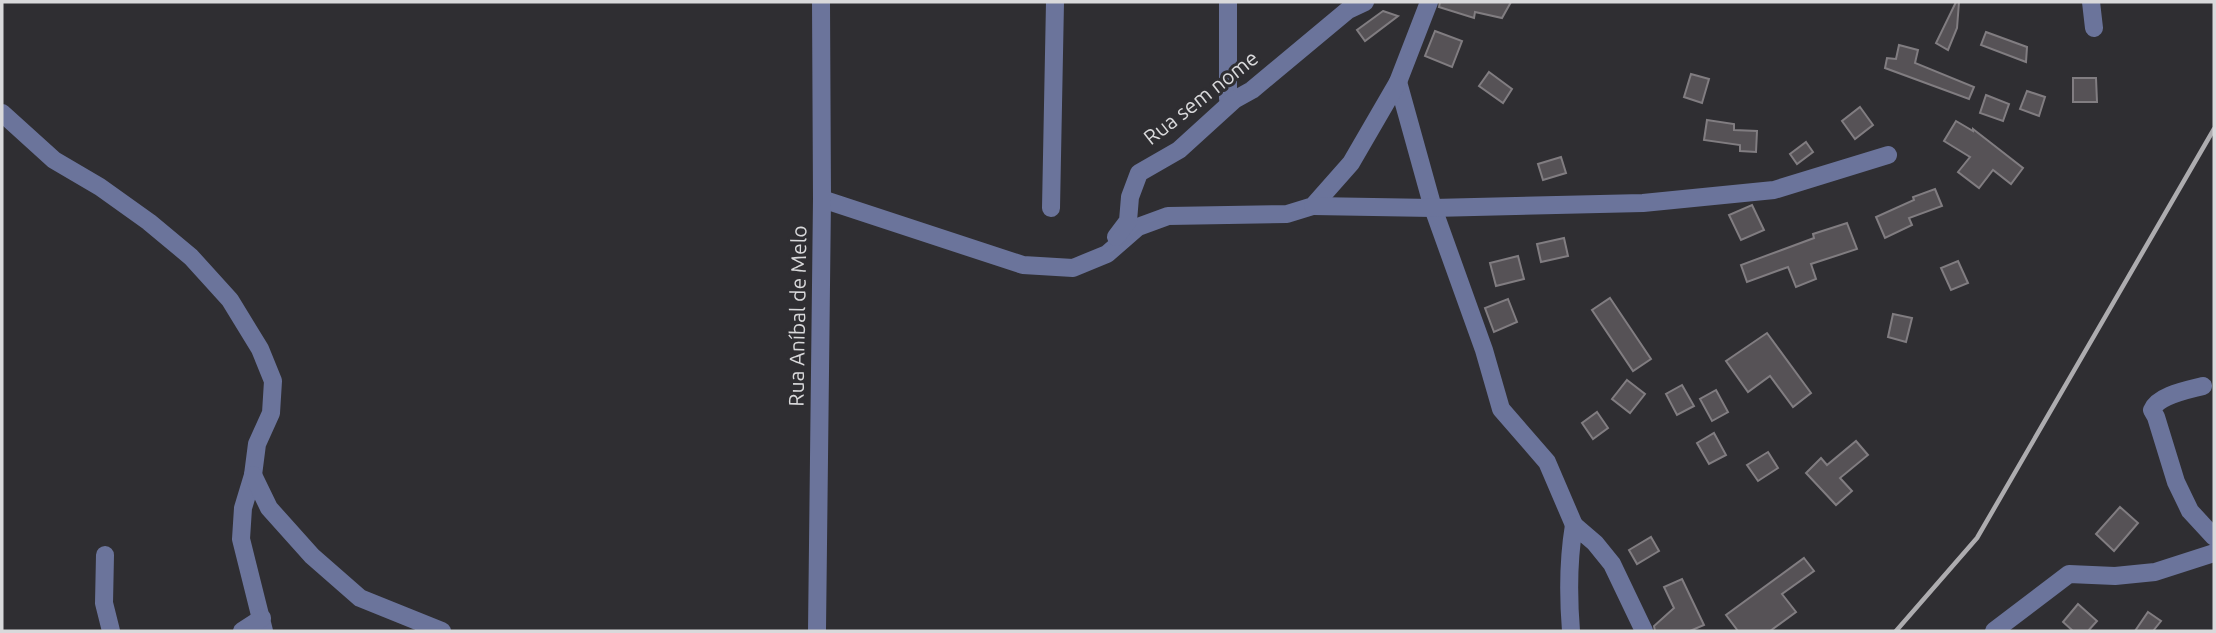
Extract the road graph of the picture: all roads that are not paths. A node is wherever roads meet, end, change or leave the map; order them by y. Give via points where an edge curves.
1 (821, 2) edge
2 (1055, 2) edge
3 (1228, 2) edge
4 (1365, 2) edge
5 (1429, 2) edge
6 (2091, 2) edge
7 (2094, 28) dead end
8 (1398, 82) junction
9 (1228, 99) dead end
10 (2, 113) edge
11 (1888, 155) dead end
12 (822, 199) junction
13 (1313, 206) junction
14 (1051, 208) dead end
15 (1433, 208) junction
16 (1101, 256) junction
17 (2203, 386) dead end
18 (253, 475) junction
19 (1574, 525) junction
20 (2214, 537) edge
21 (2214, 553) edge
22 (105, 555) dead end
23 (263, 624) edge
24 (111, 631) edge
25 (242, 631) edge
26 (442, 631) edge
27 (817, 631) edge
28 (1571, 631) edge
29 (1644, 631) edge
30 (1994, 631) edge

1 - 12 street, Rua Aníbal de Melo
2 - 14 street
3 - 9 street
4 - 16 street, Rua sem nome via 1339,17 1234,100 1179,150 1139,173 1128,221
5 - 8 street
6 - 7 street
8 - 13 street via 1351,163
8 - 15 street
10 - 18 street via 54,160 100,187 181,248 230,300 260,349 273,382 271,413 257,444
11 - 15 street via 1774,190 1643,203
12 - 16 street via 1023,265 1073,268
12 - 27 street, Rua Aníbal de Melo
13 - 15 street
13 - 16 street via 1287,214 1168,216 1138,227
15 - 19 street via 1501,410 1547,462
17 - 20 street via 2164,399 2152,410 2190,511
18 - 23 street via 243,508 241,539
18 - 26 street via 269,508 312,556 360,598
19 - 28 street via 1567,586
19 - 29 street via 1612,564
21 - 30 street via 2155,572 2069,574
22 - 24 street via 104,603
23 - 25 street

